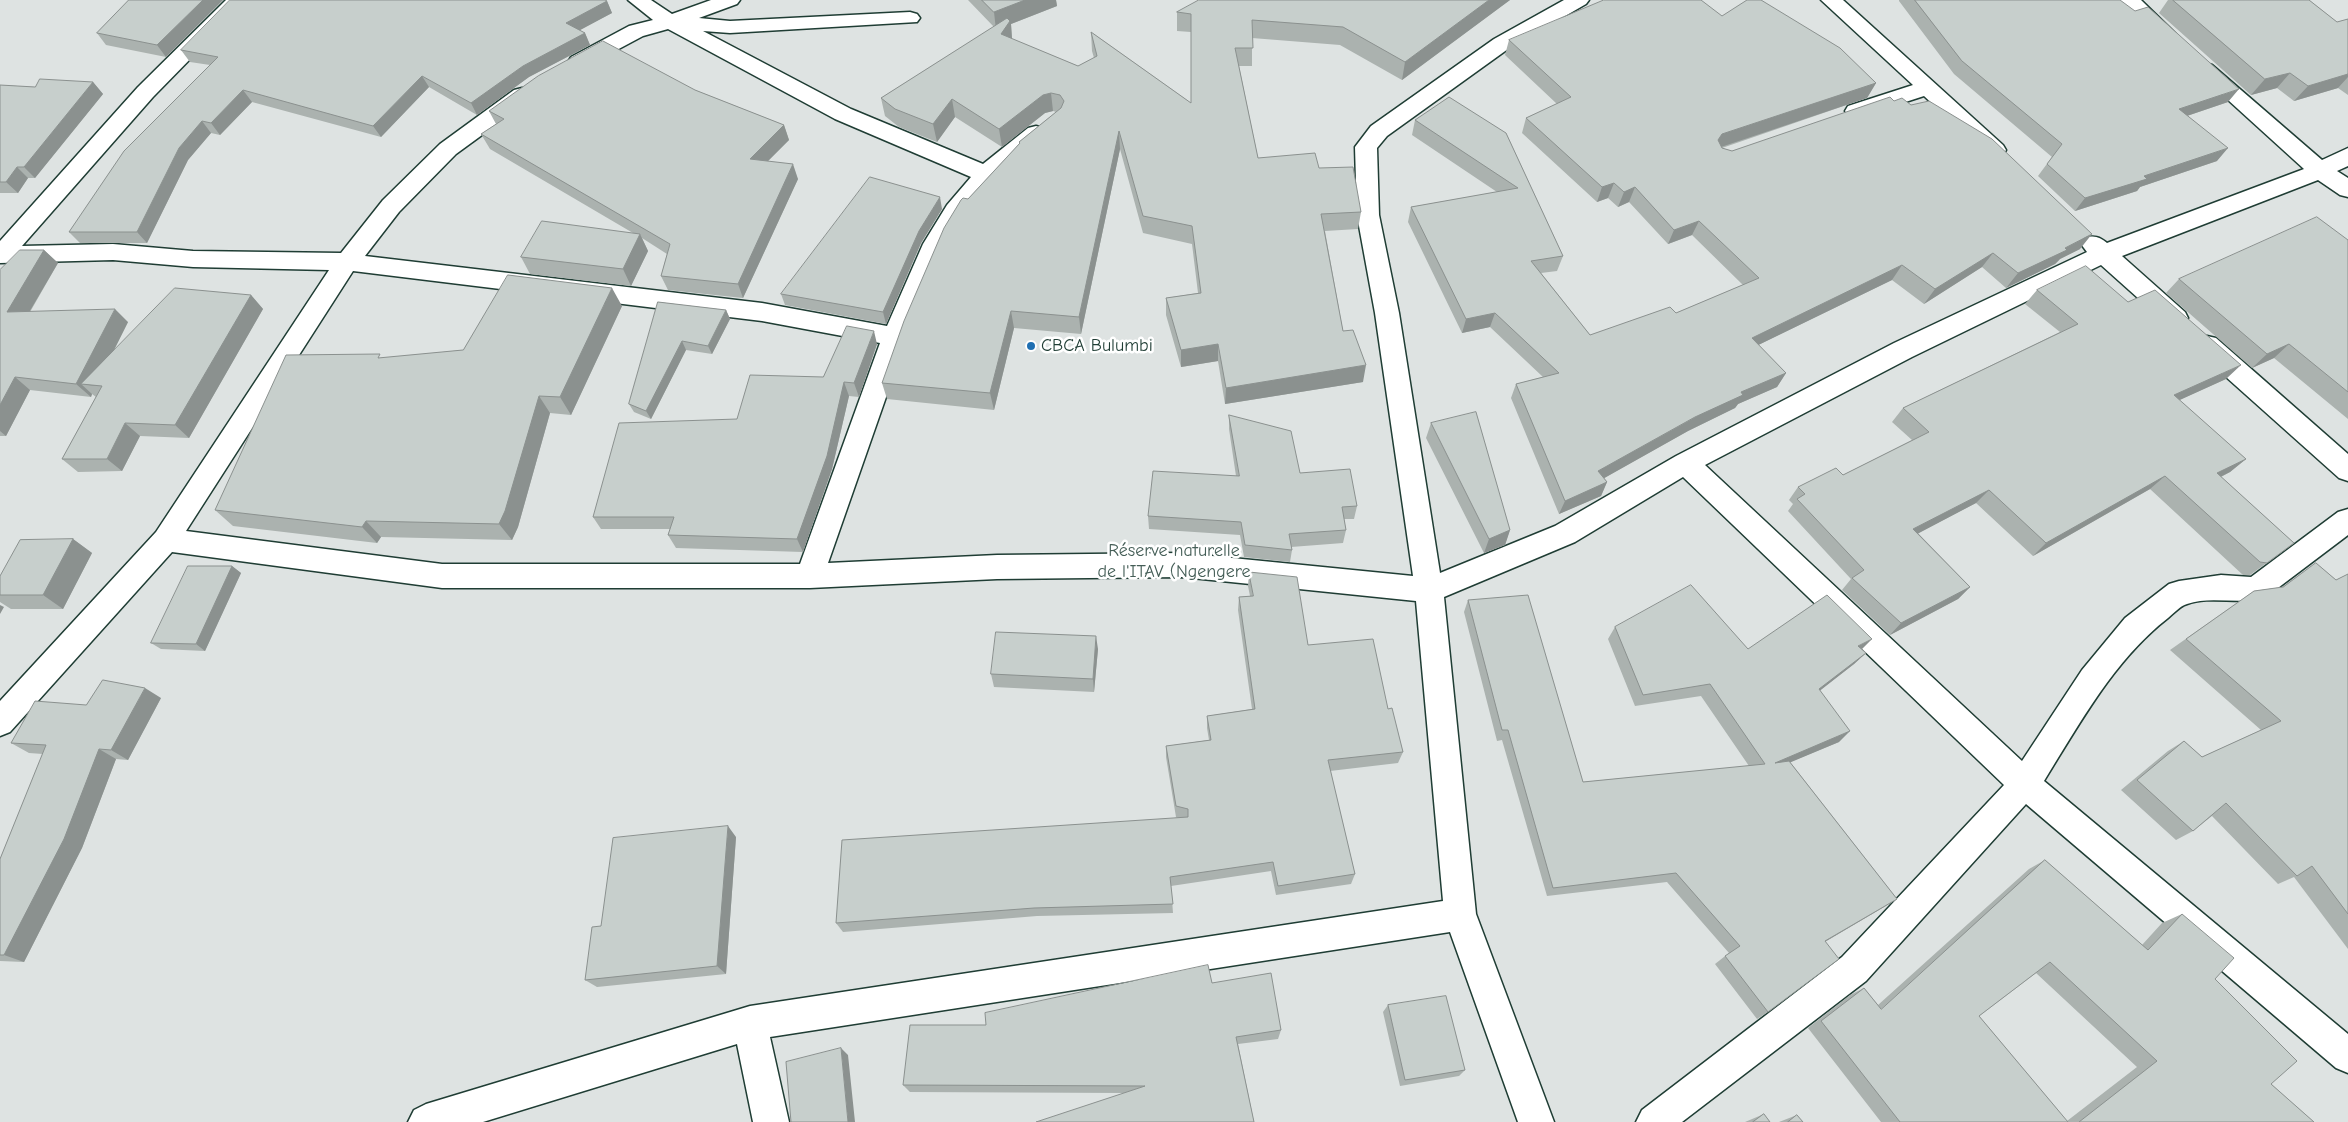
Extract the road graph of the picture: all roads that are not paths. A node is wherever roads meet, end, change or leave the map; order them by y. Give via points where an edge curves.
1 (238, 0) edge
2 (638, 0) edge
3 (730, 0) edge
4 (1579, 0) edge
5 (1831, 0) edge
6 (2129, 0) edge
7 (910, 18) dead end
8 (670, 22) junction
9 (562, 71) edge
10 (537, 84) edge
11 (1928, 87) junction
12 (1835, 118) edge
13 (1053, 120) edge
14 (2348, 156) edge
15 (2012, 167) edge
16 (2320, 171) junction
17 (986, 174) junction
18 (2348, 189) edge
19 (2075, 227) edge
20 (1, 254) edge
21 (2103, 254) junction
22 (347, 262) junction
23 (894, 337) junction
24 (1685, 463) junction
25 (2348, 470) edge
26 (2348, 520) edge
27 (166, 540) junction
28 (810, 576) junction
29 (1429, 590) junction
30 (0, 722) edge
31 (2025, 784) junction
32 (1460, 914) junction
33 (750, 1023) junction
34 (2348, 1056) edge
35 (426, 1122) edge
36 (771, 1122) edge
37 (1536, 1122) edge
38 (1654, 1122) edge

1 - 20 street via 190,43 118,120
2 - 8 street
3 - 8 street
4 - 29 street via 1501,44 1378,131 1366,148 1368,215 1387,313
5 - 11 street
6 - 16 street
7 - 8 street via 730,27
8 - 9 street via 636,31
8 - 17 street via 842,114
10 - 22 street via 448,149 391,206
11 - 12 street
11 - 15 street
13 - 17 street
14 - 16 street
16 - 18 street
16 - 21 street
17 - 23 street via 955,210 934,244
19 - 21 street
20 - 22 street via 113,252 193,260
21 - 24 street via 1903,350
21 - 25 street
22 - 23 street via 762,312
22 - 27 street
23 - 28 street
24 - 29 street via 1565,534
24 - 31 street
26 - 31 street via 2256,589 2221,587 2179,593 2135,627 2092,679
27 - 28 street via 442,576
27 - 30 street
28 - 29 street via 997,567 1182,565
29 - 32 street
31 - 34 street
31 - 38 street via 1854,969
32 - 33 street
32 - 37 street
33 - 35 street
33 - 36 street

